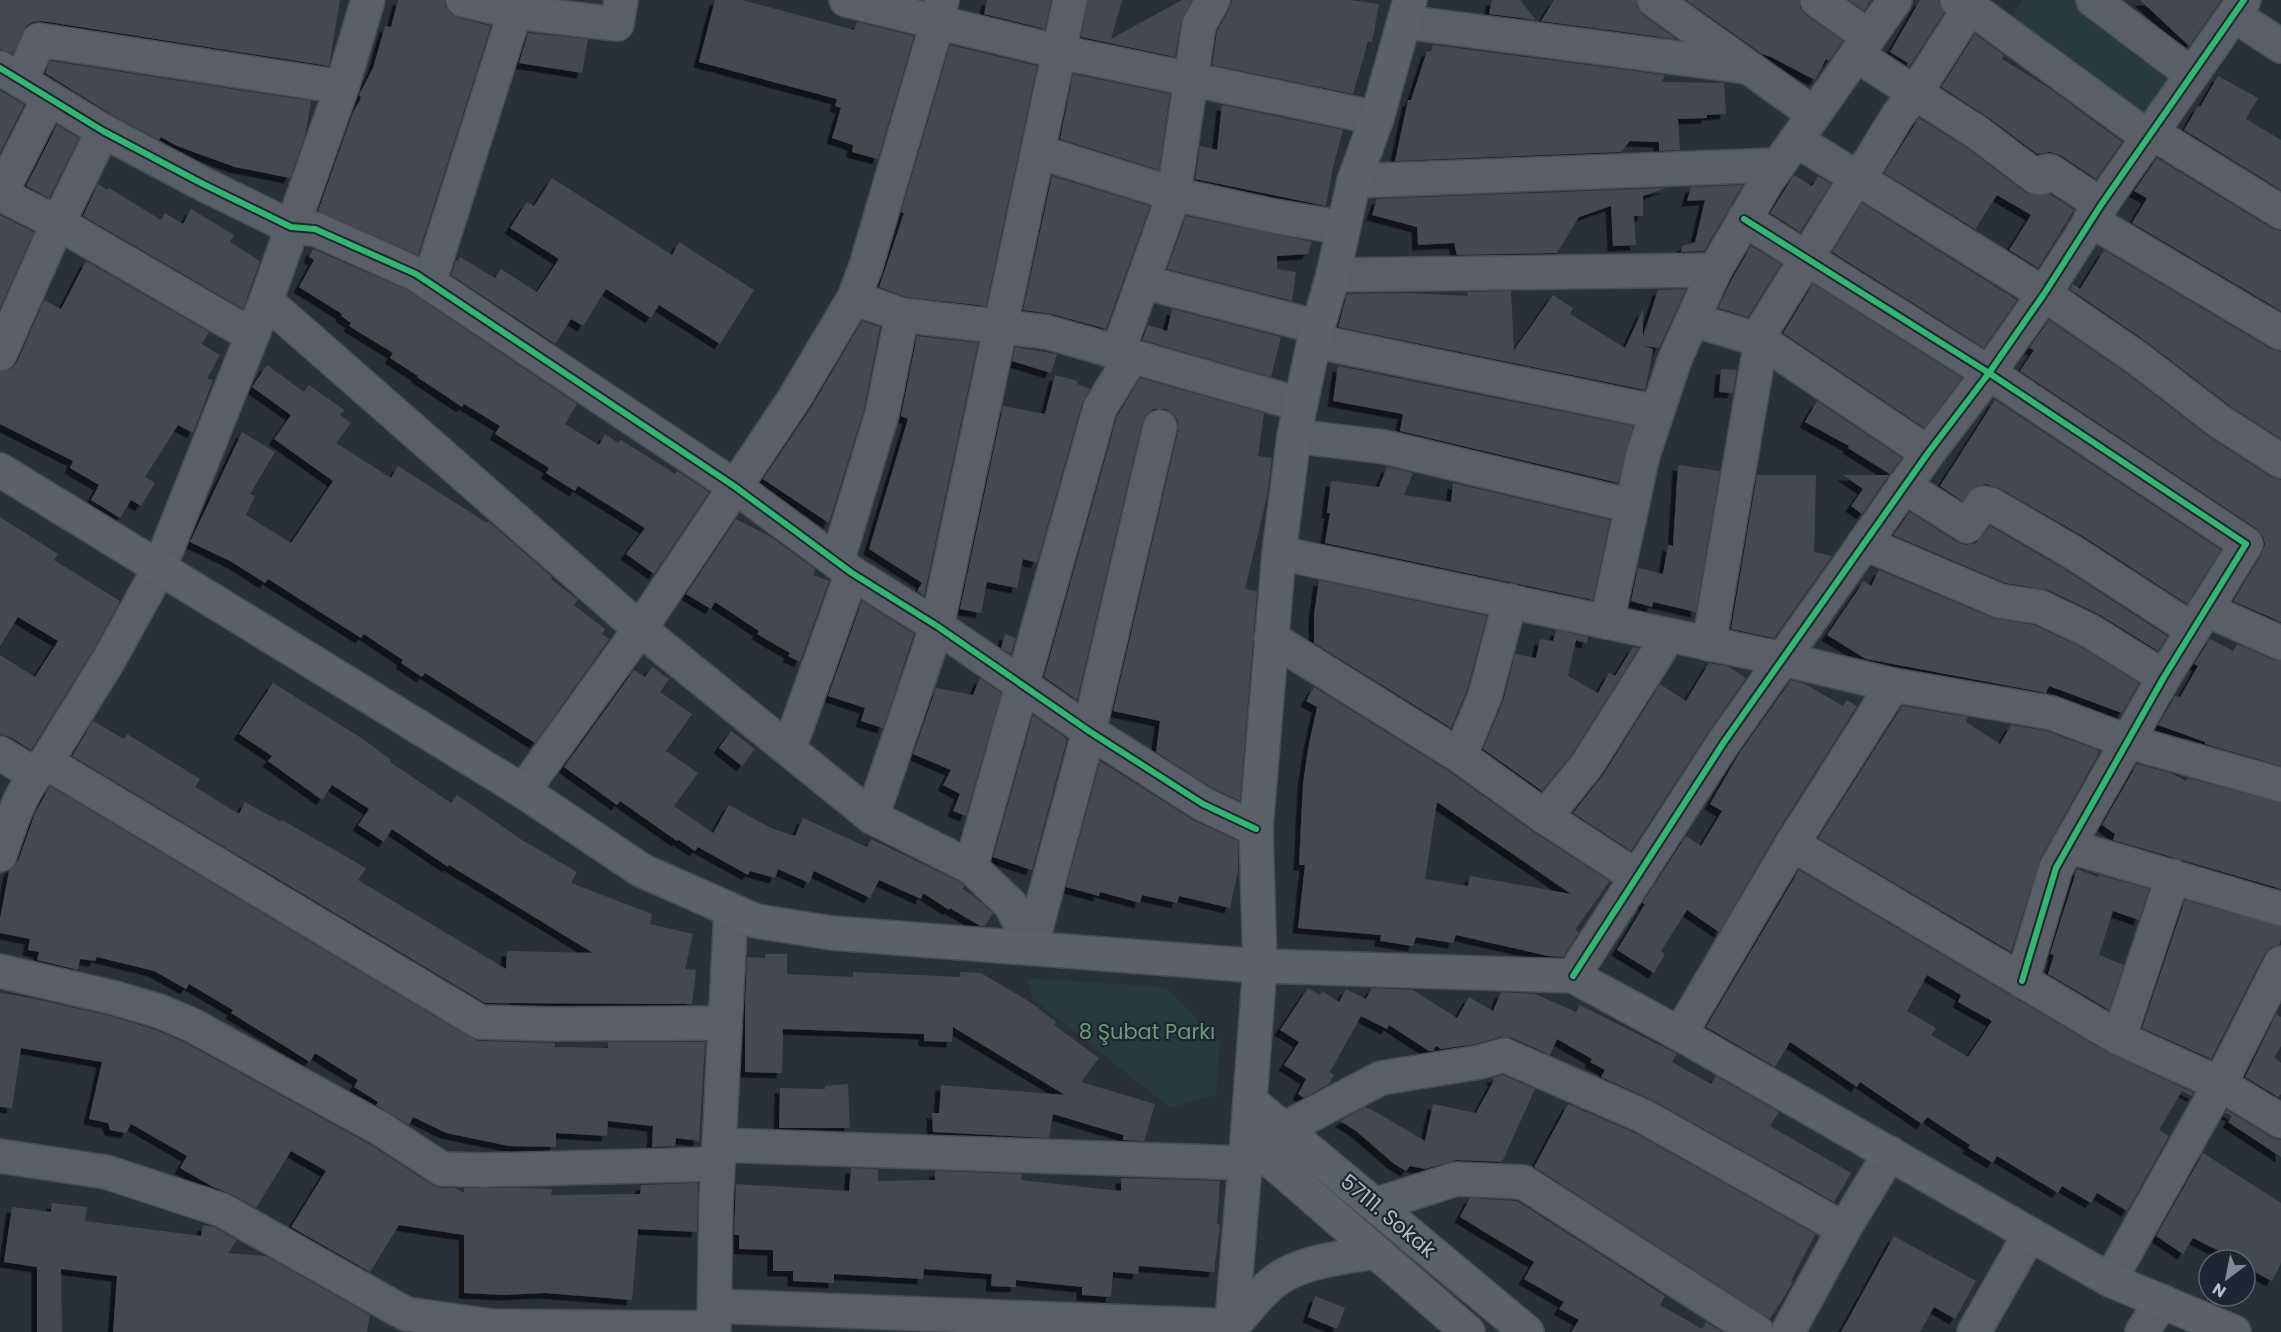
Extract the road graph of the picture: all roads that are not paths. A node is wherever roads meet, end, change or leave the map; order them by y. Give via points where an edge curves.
1 (368, 0) edge
2 (463, 0) edge
3 (621, 0) edge
4 (1070, 0) edge
5 (1212, 0) edge
6 (1654, 0) edge
7 (1817, 0) edge
8 (1895, 0) edge
9 (2092, 0) edge
10 (857, 1) edge
11 (1964, 3) edge
12 (2239, 8) edge
13 (1408, 11) edge
14 (515, 12) junction
15 (940, 12) edge
16 (1862, 46) junction
17 (2281, 46) edge
18 (1060, 52) junction
19 (1746, 67) junction
20 (2191, 74) junction
21 (10, 75) edge
22 (1191, 79) junction
23 (342, 87) junction
24 (1915, 93) junction
25 (49, 98) junction
26 (1377, 118) junction
27 (103, 132) junction
28 (2149, 135) junction
29 (1796, 140) junction
30 (1039, 152) junction
31 (1856, 178) junction
32 (1354, 182) junction
33 (1174, 194) junction
34 (0, 195) edge
35 (2095, 212) junction
36 (2281, 212) edge
37 (1744, 219) junction
38 (58, 223) junction
39 (291, 227) junction
40 (1343, 228) junction
41 (1806, 259) junction
42 (1715, 270) junction
43 (1333, 275) junction
44 (1143, 282) junction
45 (429, 283) junction
46 (2044, 294) junction
47 (854, 298) junction
48 (266, 301) junction
49 (902, 315) junction
50 (1693, 320) junction
51 (999, 327) junction
52 (2281, 333) edge
53 (1316, 334) junction
54 (251, 335) junction
55 (1760, 340) junction
56 (0, 354) edge
57 (1125, 354) junction
58 (1989, 373) junction
59 (1657, 412) junction
60 (1296, 420) junction
61 (1160, 427) dead end
62 (1928, 453) junction
63 (2281, 461) edge
64 (0, 470) edge
65 (734, 486) junction
66 (1904, 486) junction
67 (1632, 506) junction
68 (1864, 543) junction
69 (1279, 553) junction
70 (844, 567) junction
71 (159, 569) junction
72 (1510, 601) junction
73 (2199, 620) junction
74 (1607, 622) junction
75 (937, 626) junction
76 (640, 629) junction
77 (1670, 635) junction
78 (1271, 638) junction
79 (2281, 643) edge
80 (1709, 644) junction
81 (1783, 659) junction
82 (2164, 676) junction
83 (1022, 686) junction
84 (1893, 686) junction
85 (1089, 731) junction
86 (2126, 741) junction
87 (789, 748) junction
88 (0, 753) edge
89 (1460, 756) junction
90 (40, 768) junction
91 (2281, 785) edge
92 (523, 790) junction
93 (872, 817) junction
94 (1545, 817) junction
95 (1256, 829) junction
96 (1792, 844) junction
97 (2068, 846) junction
98 (0, 855) edge
99 (971, 867) junction
100 (2174, 876) junction
101 (1637, 877) junction
102 (2281, 909) edge
103 (731, 910) junction
104 (1031, 947) junction
105 (2281, 963) edge
106 (1260, 966) junction
107 (0, 971) edge
108 (1573, 976) junction
109 (2022, 981) junction
110 (725, 1023) junction
111 (1680, 1034) junction
112 (2119, 1038) junction
113 (2220, 1084) junction
114 (1250, 1101) junction
115 (2277, 1113) edge
116 (1284, 1130) junction
117 (1246, 1152) junction
118 (1890, 1153) junction
119 (719, 1154) junction
120 (0, 1156) edge
121 (1375, 1205) junction
122 (1844, 1229) junction
123 (2030, 1234) junction
124 (1376, 1252) junction
125 (2110, 1280) junction
126 (2162, 1301) junction
127 (714, 1322) edge
128 (401, 1323) edge
129 (1232, 1329) edge
130 (1468, 1332) edge
131 (1527, 1332) edge
132 (1756, 1332) edge
133 (1788, 1332) edge
134 (1974, 1332) edge
135 (2142, 1332) edge
136 (2234, 1332) edge

1 - 23 street
2 - 14 street
3 - 14 street via 617,24
4 - 18 street
5 - 22 street via 1199,25
6 - 19 street
7 - 16 street
8 - 16 street
9 - 20 street
10 - 15 street
11 - 24 street
11 - 28 street
12 - 17 street
12 - 20 street
13 - 19 street
13 - 26 main road
14 - 45 street
15 - 18 street
15 - 47 street
16 - 24 street
16 - 29 street
18 - 22 street
18 - 30 street
19 - 29 street
20 - 28 street
21 - 23 street via 39,40
21 - 25 street
22 - 26 street
22 - 33 street
23 - 39 street
24 - 31 street
24 - 35 street via 1978,133 2036,177 2050,171
25 - 27 street
25 - 34 street
26 - 32 main road
27 - 38 street
27 - 39 street
28 - 35 street
28 - 36 street
29 - 31 street
29 - 32 street
29 - 37 street
30 - 33 street
30 - 51 street
31 - 41 street
31 - 46 street
32 - 40 main road
33 - 40 street
33 - 44 street
34 - 38 street
35 - 46 street
35 - 52 street
37 - 41 street
37 - 42 street
38 - 54 street
38 - 56 street
39 - 45 street via 315,229
39 - 48 street
40 - 43 main road
41 - 55 street
41 - 58 street
42 - 43 street
42 - 50 street
43 - 53 main road
44 - 53 street
44 - 57 street
45 - 65 street
46 - 58 street
46 - 63 street via 2137,358 2218,421
47 - 49 street
47 - 65 street via 794,399
48 - 54 street
48 - 76 street
49 - 51 street
49 - 70 street
50 - 55 street
50 - 59 street
51 - 57 street via 1047,332
51 - 75 street
53 - 59 street
53 - 60 main road
54 - 71 street
55 - 62 street
55 - 80 street
57 - 60 street
57 - 83 street via 1100,408
58 - 62 street
58 - 73 street via 2246,544
59 - 67 street via 1642,455
60 - 67 street via 1385,447
60 - 69 main road
61 - 85 street
62 - 66 street
64 - 71 main road
65 - 70 street
65 - 76 street
66 - 68 street
66 - 73 street via 1965,526 1983,503 1989,504
67 - 74 street
68 - 81 street
68 - 82 street via 2000,601 2040,607 2090,631
69 - 72 street
69 - 78 main road
70 - 75 street
70 - 87 street
71 - 90 street via 110,658
71 - 92 main road
72 - 74 street
72 - 89 street via 1485,696
73 - 79 street
73 - 82 street
74 - 77 street
75 - 83 street
75 - 93 street
76 - 87 street
76 - 92 street
77 - 80 street
77 - 94 street via 1587,765
78 - 89 street
78 - 95 main road
80 - 81 street
81 - 84 street
81 - 101 street
82 - 86 street
83 - 85 street
83 - 99 street
84 - 86 street via 2052,713
84 - 96 street
85 - 95 street via 1203,804
85 - 104 street
86 - 91 street
86 - 97 street
87 - 93 street
88 - 90 street
89 - 94 street
90 - 98 street via 12,818
90 - 110 street via 480,1022
92 - 103 main road via 641,870
93 - 99 street
94 - 101 street
95 - 106 main road
96 - 109 street
96 - 111 street
97 - 100 street
97 - 109 street via 2056,868
99 - 104 street via 1011,905
100 - 102 street
100 - 112 street
101 - 108 street
103 - 104 main road via 756,921 832,933
103 - 110 street
104 - 106 main road
105 - 113 street
106 - 108 main road
106 - 114 main road
107 - 119 street via 115,998 192,1025 381,1129 442,1169 484,1170
108 - 111 main road
109 - 112 street
110 - 119 street
111 - 118 main road
112 - 113 street
113 - 115 street
113 - 125 street
114 - 116 main road, 57111. Sokak
114 - 117 main road
116 - 121 main road, 57111. Sokak
116 - 122 street via 1381,1078 1504,1055 1643,1116
117 - 119 street
117 - 124 main road
117 - 129 street
118 - 122 street
118 - 123 main road
119 - 127 street
120 - 128 street via 106,1172 222,1210
121 - 131 main road, 57111. Sokak
121 - 132 street via 1456,1179 1523,1182
122 - 133 street
123 - 125 main road
123 - 134 street
124 - 129 street via 1327,1261 1285,1275 1261,1294
124 - 130 main road
125 - 126 main road
126 - 135 street
126 - 136 main road
127 - 128 street via 492,1326
127 - 129 street

